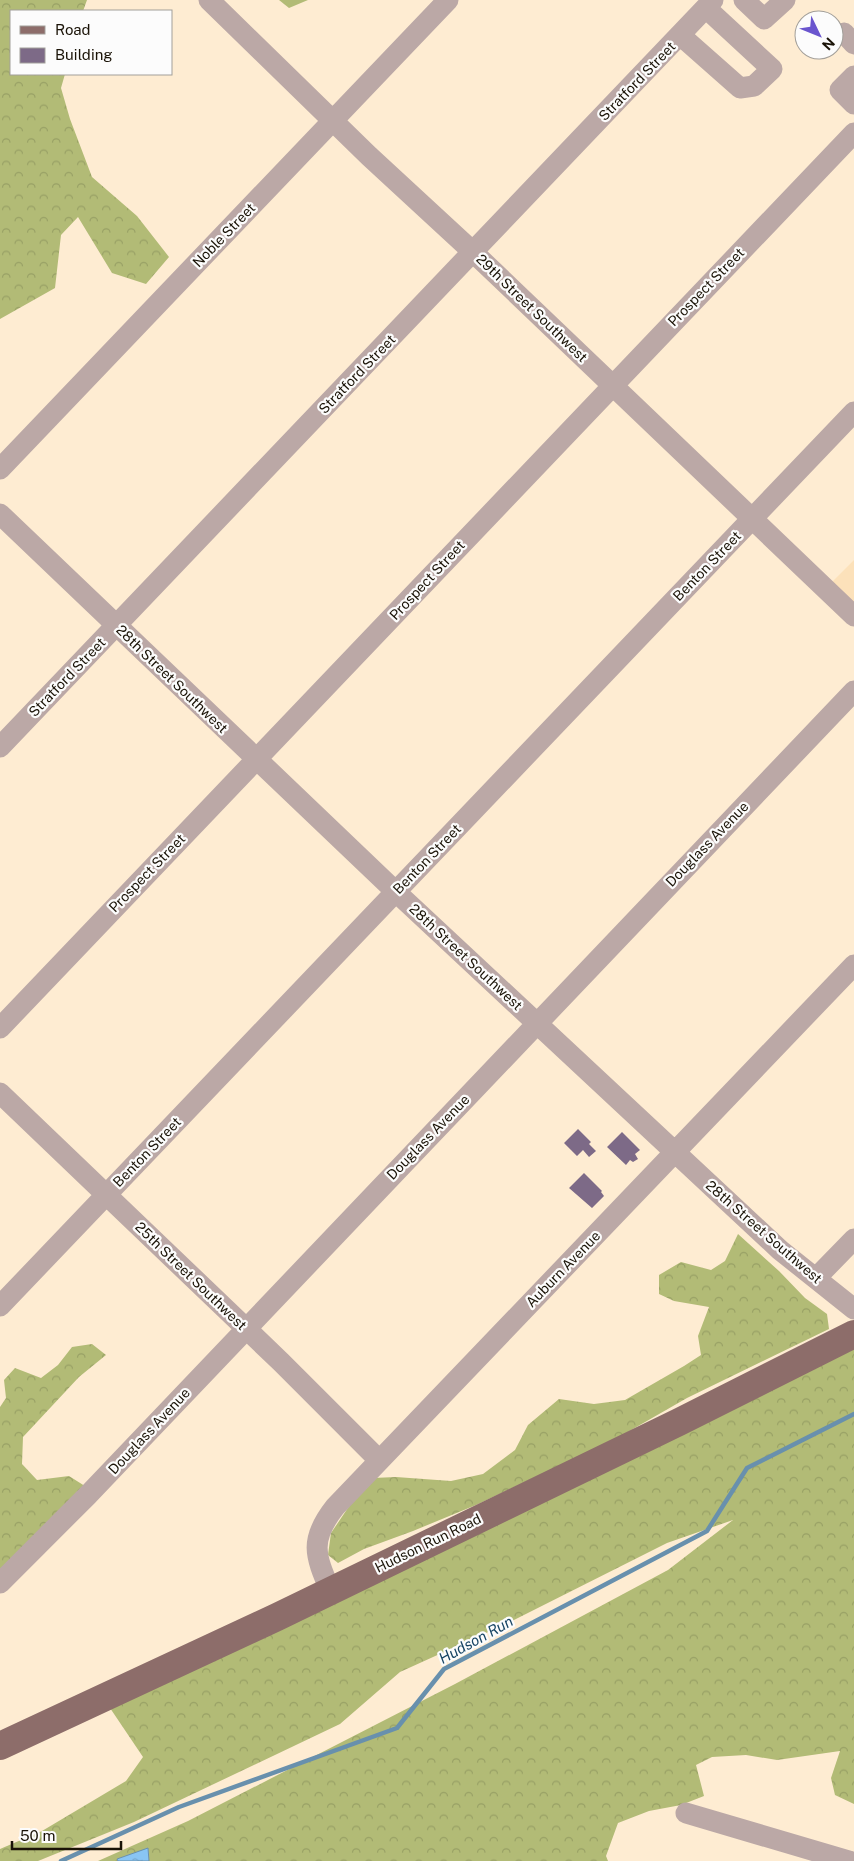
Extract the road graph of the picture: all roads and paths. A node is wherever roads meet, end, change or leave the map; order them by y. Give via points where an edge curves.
1 (208, 0) edge
2 (448, 0) edge
3 (744, 0) edge
4 (785, 0) edge
5 (710, 4) edge
6 (680, 35) junction
7 (854, 76) edge
8 (854, 104) edge
9 (334, 121) junction
10 (854, 133) edge
11 (473, 252) junction
12 (612, 385) junction
13 (854, 412) edge
14 (0, 469) edge
15 (0, 514) edge
16 (752, 519) junction
17 (854, 616) edge
18 (116, 626) junction
19 (854, 690) edge
20 (0, 747) edge
21 (256, 759) junction
22 (396, 892) junction
23 (854, 965) edge
24 (537, 1023) junction
25 (0, 1028) edge
26 (0, 1093) edge
27 (674, 1151) junction
28 (106, 1195) junction
29 (854, 1239) edge
30 (816, 1278) junction
31 (0, 1306) edge
32 (854, 1309) edge
33 (246, 1328) junction
34 (854, 1334) edge
35 (380, 1460) junction
36 (0, 1583) edge
37 (330, 1590) junction
38 (0, 1746) edge
39 (686, 1813) dead end
40 (849, 1861) edge

1 - 9 street, 29th Street Southwest
2 - 9 street, Noble Street
3 - 4 street via 764,20
5 - 6 street, Stratford Street
5 - 6 street via 772,69 754,86 740,88
6 - 11 street, Stratford Street
7 - 8 street via 840,90
9 - 11 street, 29th Street Southwest
9 - 14 street, Noble Street
10 - 12 street, Prospect Street
11 - 12 street, 29th Street Southwest
11 - 18 street, Stratford Street
12 - 16 street, 29th Street Southwest
12 - 21 street, Prospect Street
13 - 16 street, Benton Street
15 - 18 street, 28th Street Southwest
16 - 17 street, 29th Street Southwest
16 - 22 street, Benton Street
18 - 20 street, Stratford Street
18 - 21 street, 28th Street Southwest
19 - 24 street, Douglass Avenue
21 - 22 street, 28th Street Southwest
21 - 25 street, Prospect Street
22 - 24 street, 28th Street Southwest
22 - 28 street, Benton Street
23 - 27 street, Auburn Avenue
24 - 27 street, 28th Street Southwest
24 - 33 street, Douglass Avenue
26 - 28 street, 25th Street Southwest
27 - 30 street, 28th Street Southwest via 780,1250
27 - 35 street, Auburn Avenue
28 - 31 street, Benton Street
28 - 33 street, 25th Street Southwest
29 - 30 street
30 - 32 street, 28th Street Southwest
33 - 35 street, 25th Street Southwest
33 - 36 street, Douglass Avenue
34 - 37 main road, Hudson Run Road
35 - 37 street, Auburn Avenue via 335,1507 320,1529 317,1552
37 - 38 main road, Hudson Run Road
39 - 40 street

